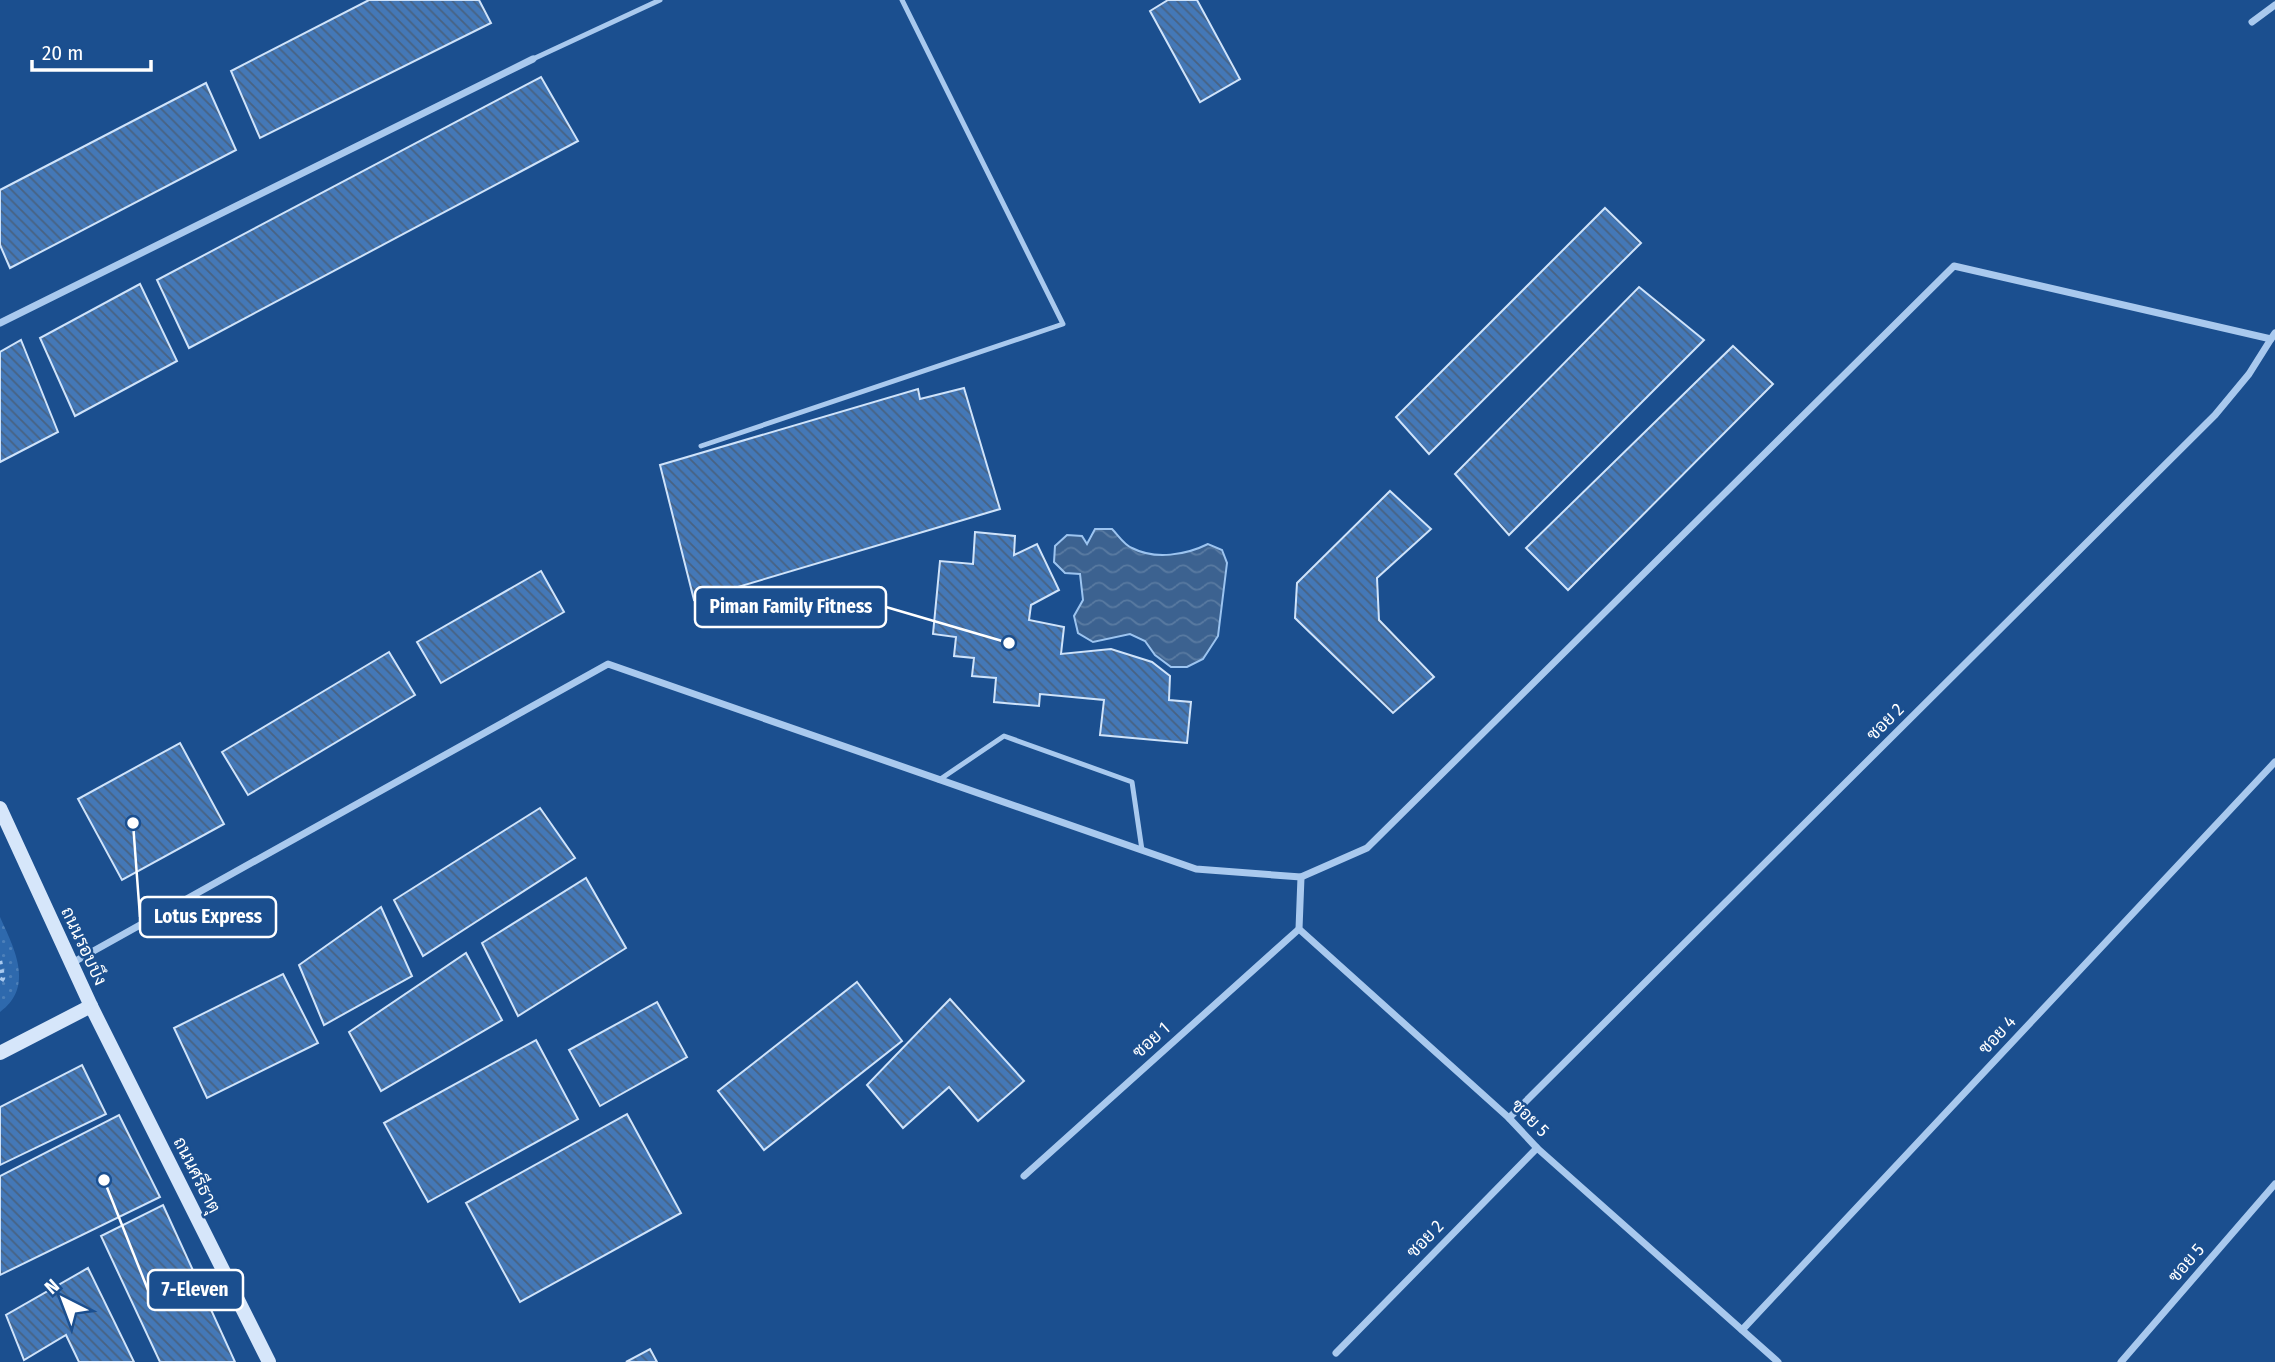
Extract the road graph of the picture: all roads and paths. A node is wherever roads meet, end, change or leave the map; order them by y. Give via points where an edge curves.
1 (660, 0) edge
2 (902, 0) edge
3 (2275, 5) edge
4 (2252, 22) dead end
5 (533, 59) joint
6 (0, 323) edge
7 (2273, 336) edge
8 (701, 446) dead end
9 (2275, 762) edge
10 (939, 780) junction
11 (0, 808) edge
12 (1142, 851) junction
13 (1301, 877) junction
14 (1299, 929) junction
15 (0, 961) edge
16 (71, 963) junction
17 (0, 983) edge
18 (91, 1006) junction
19 (0, 1053) edge
20 (1509, 1118) junction
21 (1537, 1148) junction
22 (1024, 1176) dead end
23 (2275, 1184) edge
24 (1742, 1330) junction
25 (1336, 1353) dead end
26 (269, 1362) edge
27 (1778, 1362) edge
28 (2121, 1362) edge

1 - 5 lane
2 - 8 lane via 1063,324
3 - 4 street
5 - 6 street
7 - 13 street via 1954,266 1367,848
7 - 20 street, ซอย 2 via 2215,415
9 - 24 street, ซอย 4
10 - 12 street
10 - 12 lane via 1004,736 1132,782
10 - 16 street via 608,664
11 - 16 street, ถนนรอบบึง
12 - 13 street via 1196,869
13 - 14 street
14 - 20 street, ซอย 5
14 - 22 street, ซอย 1
15 - 17 path
16 - 18 street, ถนนรอบบึง
18 - 19 street, ถนนรอบบึง
18 - 26 street, ถนนศรีธาตุ
20 - 21 street, ซอย 5
21 - 24 street, ซอย 5
21 - 25 street, ซอย 2
23 - 28 street, ซอย 5
24 - 27 street, ซอย 5

